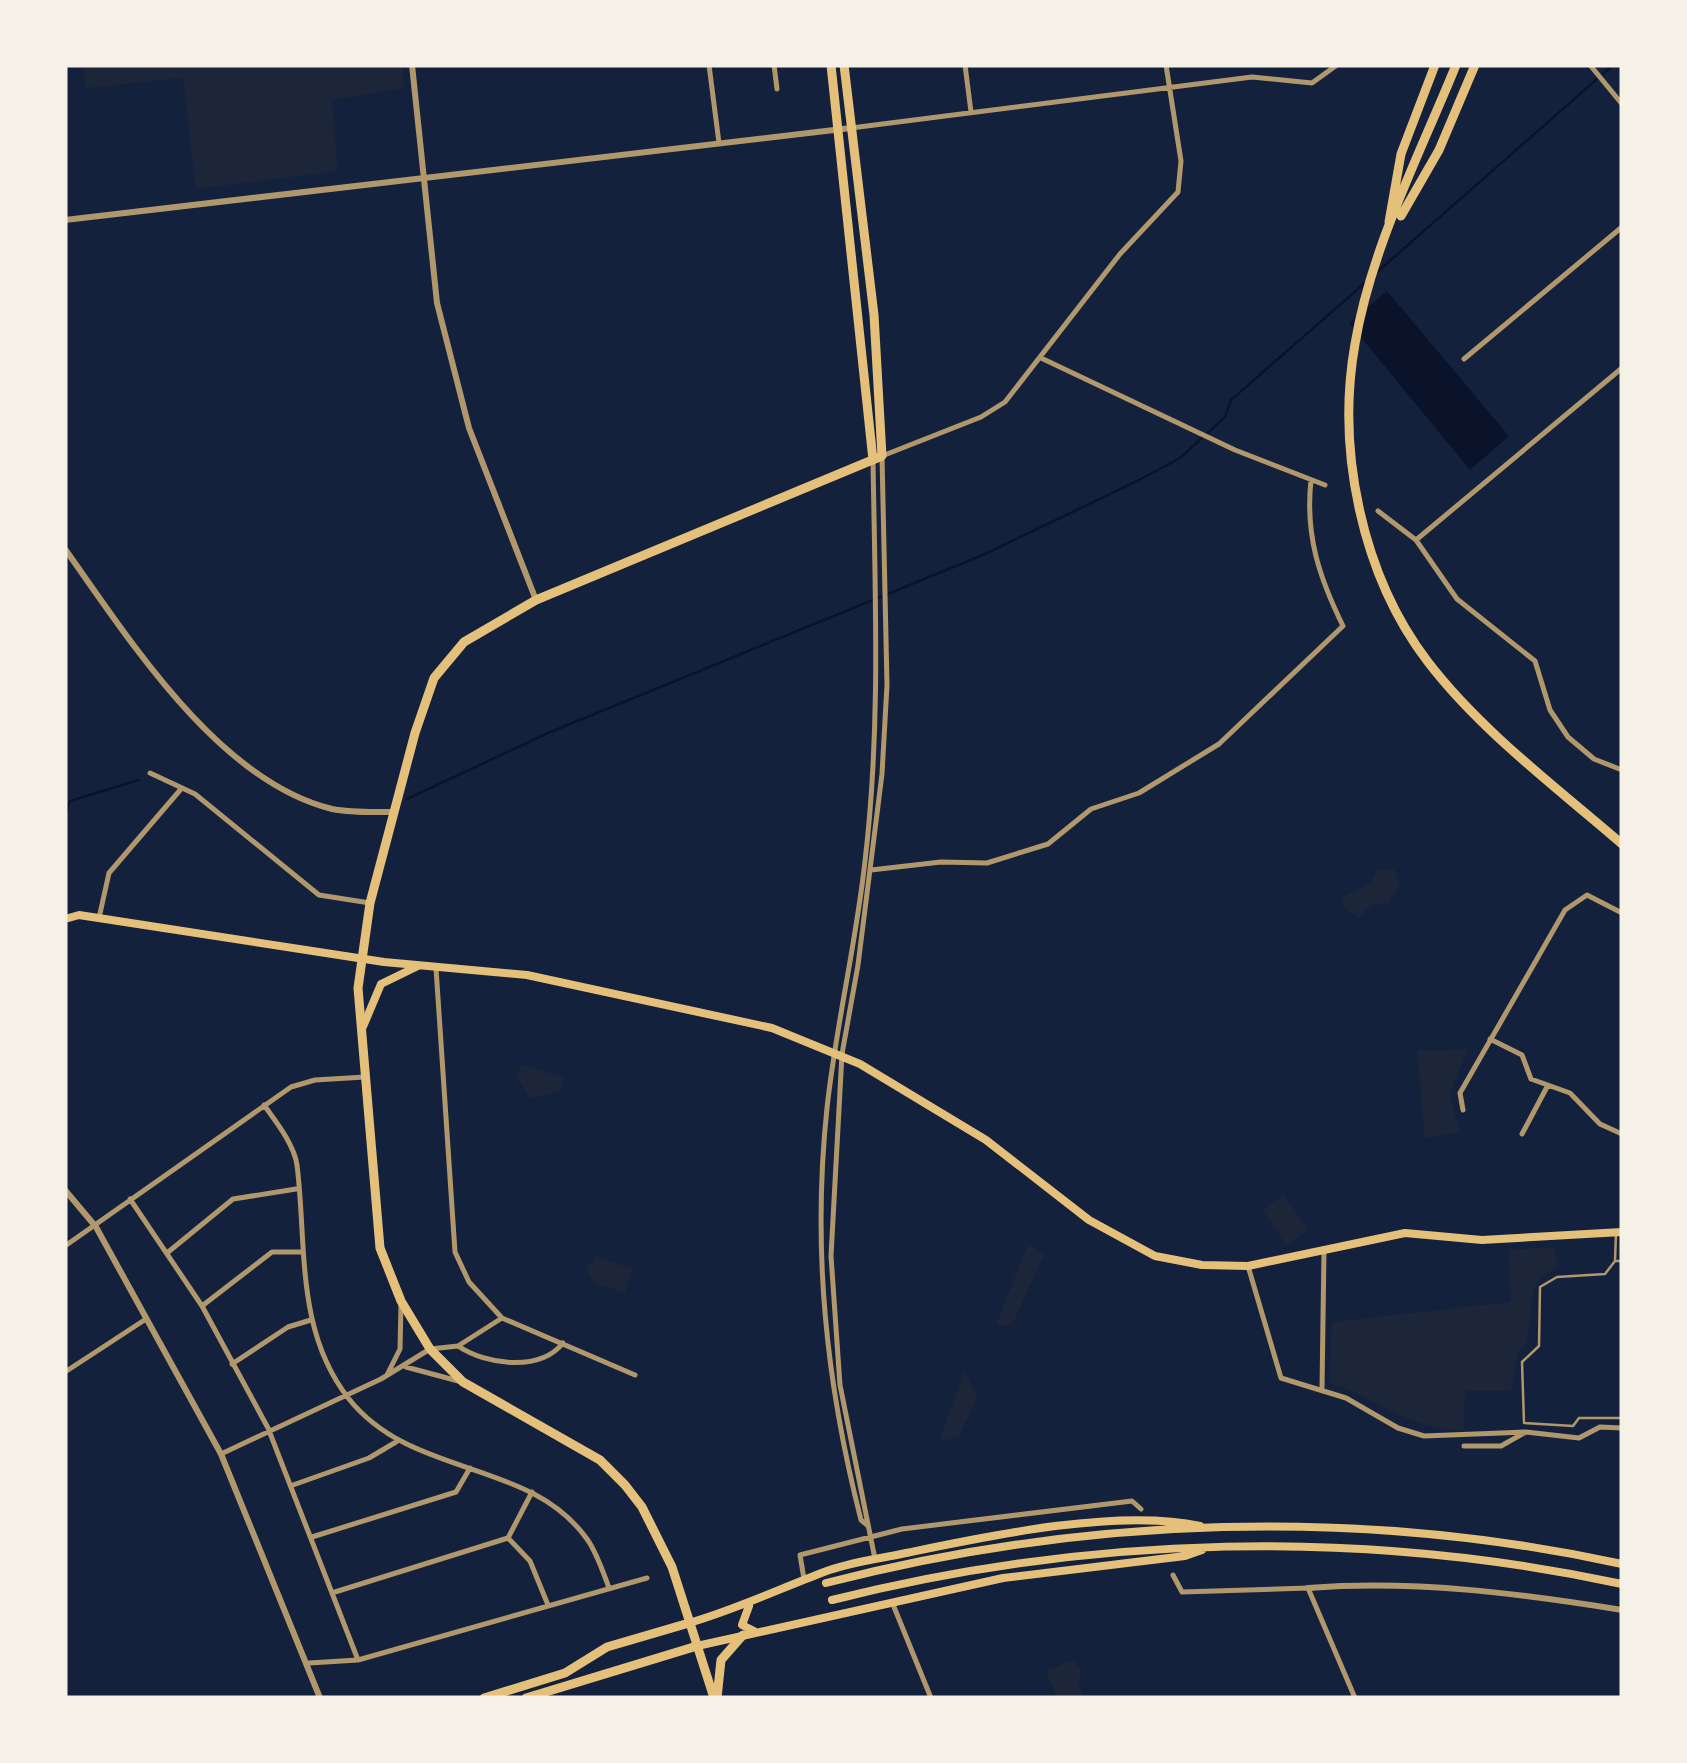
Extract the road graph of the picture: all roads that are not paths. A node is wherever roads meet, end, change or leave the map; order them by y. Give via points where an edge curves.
1 (412, 65) edge
2 (709, 65) edge
3 (774, 65) edge
4 (830, 65) edge
5 (844, 65) edge
6 (965, 65) edge
7 (1166, 65) edge
8 (1337, 65) edge
9 (1435, 65) edge
10 (1456, 65) edge
11 (1474, 65) edge
12 (1590, 65) edge
13 (777, 88) dead end
14 (1169, 89) junction
15 (1622, 104) edge
16 (971, 112) junction
17 (851, 128) junction
18 (838, 129) junction
19 (720, 143) junction
20 (425, 176) junction
21 (65, 220) edge
22 (1622, 226) edge
23 (1384, 246) junction
24 (1041, 358) junction
25 (1464, 360) dead end
26 (1622, 368) edge
27 (878, 458) junction
28 (1310, 480) junction
29 (1325, 485) dead end
30 (1378, 511) dead end
31 (1416, 540) junction
32 (65, 549) edge
33 (536, 600) junction
34 (1622, 770) edge
35 (150, 773) dead end
36 (181, 789) junction
37 (394, 812) junction
38 (1622, 844) edge
39 (871, 870) junction
40 (370, 903) junction
41 (1622, 914) edge
42 (99, 918) junction
43 (65, 919) edge
44 (363, 959) junction
45 (419, 966) junction
46 (436, 967) junction
47 (362, 1030) junction
48 (1490, 1038) junction
49 (838, 1052) junction
50 (368, 1077) junction
51 (1548, 1086) junction
52 (264, 1105) junction
53 (1462, 1110) dead end
54 (1522, 1134) dead end
55 (1622, 1134) edge
56 (296, 1189) junction
57 (65, 1190) edge
58 (130, 1200) junction
59 (96, 1228) junction
60 (1619, 1232) edge
61 (65, 1246) edge
62 (1324, 1248) junction
63 (300, 1252) junction
64 (167, 1253) junction
65 (1615, 1261) junction
66 (1622, 1261) edge
67 (1248, 1266) junction
68 (402, 1301) junction
69 (202, 1306) junction
70 (146, 1318) junction
71 (502, 1318) junction
72 (311, 1320) junction
73 (563, 1343) junction
74 (458, 1346) junction
75 (430, 1349) junction
76 (232, 1364) junction
77 (402, 1367) junction
78 (65, 1372) edge
79 (636, 1375) dead end
80 (386, 1376) junction
81 (464, 1382) junction
82 (1322, 1389) junction
83 (346, 1396) junction
84 (1622, 1418) edge
85 (268, 1428) junction
86 (1622, 1428) edge
87 (1526, 1432) junction
88 (396, 1442) junction
89 (1464, 1446) dead end
90 (221, 1454) junction
91 (470, 1468) junction
92 (292, 1486) junction
93 (532, 1492) junction
94 (1141, 1509) dead end
95 (867, 1525) junction
96 (1209, 1528) junction
97 (870, 1534) junction
98 (312, 1537) junction
99 (508, 1538) junction
100 (1211, 1546) junction
101 (875, 1560) junction
102 (1622, 1564) edge
103 (1173, 1575) dead end
104 (647, 1578) dead end
105 (804, 1582) junction
106 (826, 1583) dead end
107 (1622, 1584) edge
108 (609, 1588) junction
109 (1308, 1588) junction
110 (335, 1592) junction
111 (832, 1600) dead end
112 (891, 1600) junction
113 (548, 1605) junction
114 (749, 1606) junction
115 (1622, 1610) edge
116 (690, 1623) junction
117 (756, 1631) junction
118 (743, 1634) junction
119 (697, 1646) junction
120 (358, 1660) junction
121 (309, 1664) junction
122 (513, 1694) edge
123 (320, 1698) edge
124 (484, 1698) edge
125 (526, 1698) edge
126 (715, 1698) edge
127 (930, 1698) edge
128 (1355, 1698) edge

1 - 20 street
2 - 19 street
3 - 13 street
4 - 18 main road
5 - 17 main road
6 - 16 street
7 - 14 street
8 - 14 street via 1312,82 1252,77
9 - 23 main road via 1401,154
10 - 23 main road
11 - 23 main road via 1440,150
12 - 15 street
14 - 16 street
14 - 24 street via 1181,161 1178,192 1120,254
16 - 17 street
17 - 18 street
17 - 27 main road via 874,315
18 - 19 street
18 - 27 main road
19 - 20 street
20 - 21 street
20 - 33 street via 437,303 469,428
22 - 25 street
23 - 38 main road via 1359,323 1350,398 1354,472 1374,561 1428,662
24 - 27 street via 1005,402 981,417
24 - 28 street
26 - 31 street
27 - 33 main road
27 - 39 street via 886,619 882,774
27 - 49 street via 874,750
28 - 29 street
28 - 39 street via 1309,535 1343,626 1227,737 1139,793 1091,809 1048,844 1018,856
30 - 31 street
31 - 34 street via 1456,599 1540,668 1550,710 1568,738
32 - 37 street via 193,716 244,763 322,806
33 - 37 main road via 464,642 434,678
35 - 36 street
36 - 40 street via 319,896
36 - 42 street via 109,874
37 - 40 main road
39 - 49 street
40 - 44 main road
41 - 48 street via 1586,895 1565,910
42 - 43 main road
42 - 44 main road
44 - 45 main road
44 - 47 main road
45 - 46 main road
45 - 47 main road via 381,984
46 - 49 main road via 546,979 772,1028
46 - 71 street via 455,1252 469,1282
47 - 50 main road
48 - 51 street via 1522,1055 1531,1079
48 - 53 street via 1460,1093
49 - 67 main road via 986,1140 1089,1220 1155,1256
49 - 95 street via 831,1304
49 - 95 street via 825,1127 820,1275 836,1418 860,1520
50 - 52 street via 315,1080
50 - 68 main road via 380,1248
51 - 54 street
51 - 55 street via 1570,1093 1600,1124
52 - 56 street via 297,1162
52 - 58 street
56 - 63 street
56 - 64 street via 233,1199
57 - 59 street
58 - 59 street
58 - 64 street
59 - 61 street
59 - 70 street
60 - 62 main road via 1482,1240 1405,1233
60 - 65 lane
62 - 67 main road
62 - 82 street
63 - 69 street via 272,1252
63 - 72 street
64 - 69 street
65 - 66 lane
65 - 84 lane via 1605,1274 1557,1276 1540,1287 1539,1346 1522,1362 1521,1413 1524,1424
67 - 82 street via 1281,1378
68 - 75 main road
68 - 80 street via 400,1349
69 - 76 street
70 - 78 street
70 - 90 street
71 - 73 street
71 - 74 street
72 - 76 street
72 - 83 street
73 - 74 street via 554,1355 526,1363
73 - 79 street
74 - 75 street
75 - 77 street
75 - 81 main road
76 - 85 street
77 - 80 street
77 - 81 street
80 - 83 street
81 - 116 main road via 600,1460 625,1484 672,1568
82 - 87 street via 1424,1436
83 - 85 street
83 - 88 street
85 - 90 street
85 - 92 street
86 - 87 street via 1600,1427 1579,1438
87 - 89 street via 1501,1446
88 - 91 street
88 - 92 street
90 - 121 street
91 - 93 street
91 - 98 street via 456,1492
92 - 98 street
93 - 99 street
93 - 108 street via 588,1540
94 - 97 street via 1132,1501
95 - 97 street
96 - 101 main road via 1172,1520 1096,1524
96 - 102 main road via 1411,1534
96 - 106 main road via 1005,1546
97 - 101 street
97 - 105 street via 800,1555
98 - 110 street
99 - 110 street
99 - 113 street via 530,1561
100 - 107 main road via 1415,1552
100 - 111 main road via 1008,1565
100 - 112 main road via 1185,1556 1004,1578
101 - 105 main road
103 - 109 street via 1182,1592
104 - 108 street
105 - 114 main road
108 - 113 street
109 - 115 street via 1384,1582 1492,1589
109 - 128 street
110 - 120 street
112 - 117 main road
112 - 127 street
113 - 120 street
114 - 116 main road
114 - 117 main road via 742,1625
116 - 119 main road
116 - 122 main road via 607,1646
117 - 118 main road
118 - 119 main road
118 - 126 main road via 721,1660
119 - 125 main road
119 - 126 main road
120 - 121 street
121 - 123 street
122 - 124 main road

